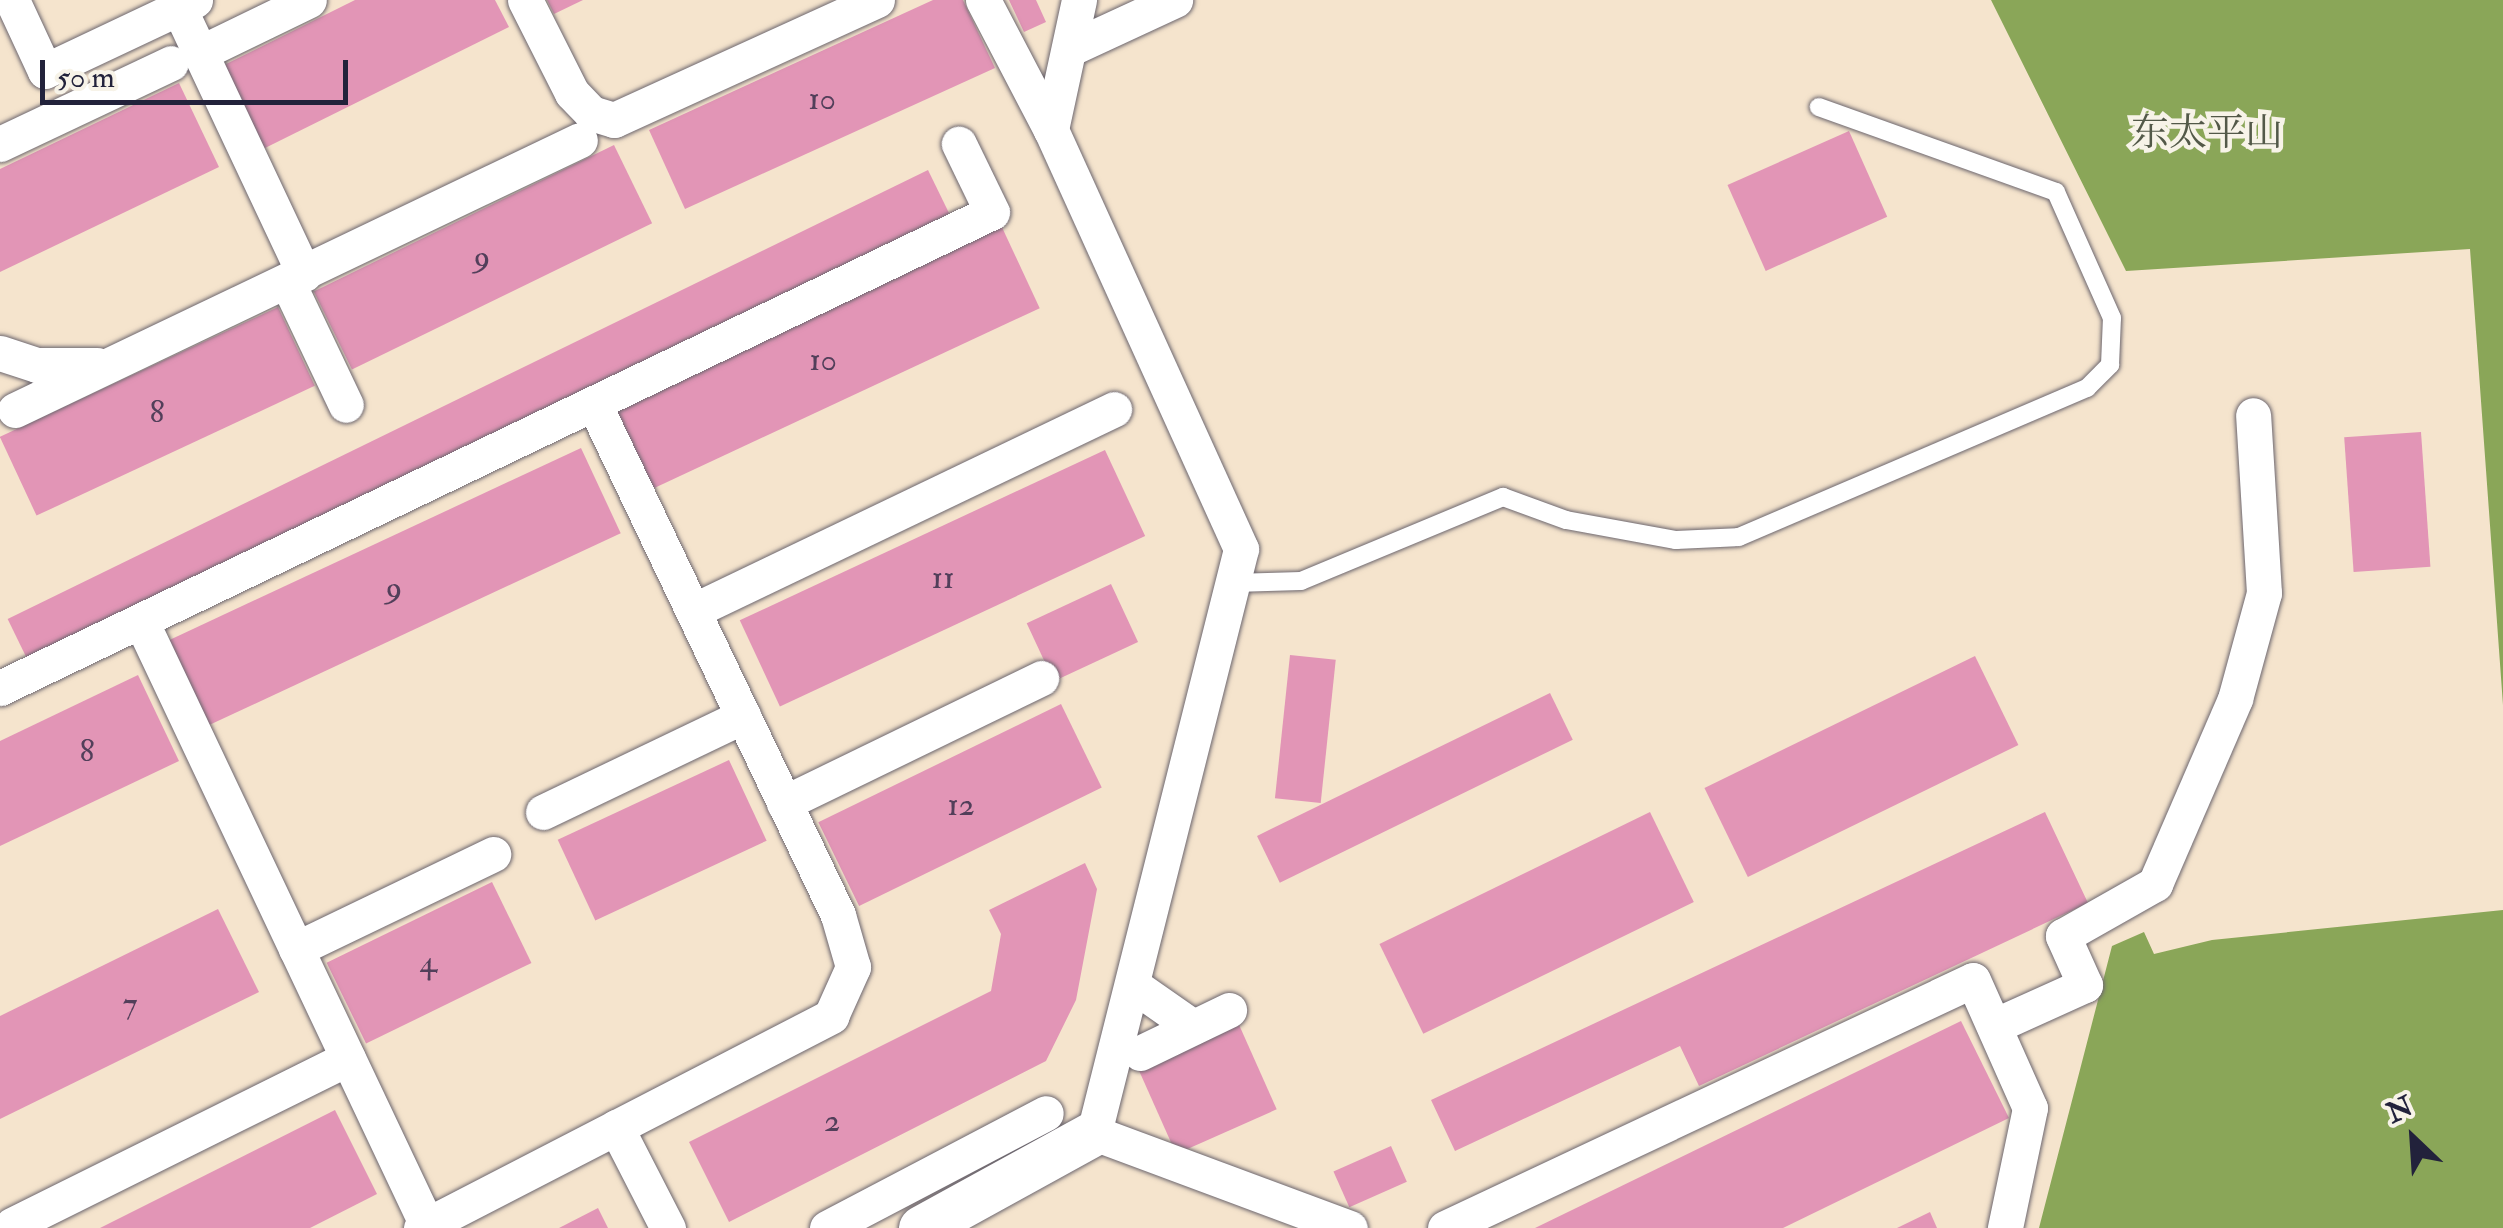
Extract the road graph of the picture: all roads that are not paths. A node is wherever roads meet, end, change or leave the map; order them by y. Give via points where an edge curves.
1 (12, 0) edge
2 (310, 0) edge
3 (525, 0) edge
4 (878, 0) edge
5 (984, 0) edge
6 (1079, 0) edge
7 (1175, 0) edge
8 (187, 4) edge
9 (1068, 49) junction
10 (185, 58) junction
11 (1819, 107) dead end
12 (1051, 130) junction
13 (580, 140) dead end
14 (0, 144) edge
15 (960, 144) dead end
16 (295, 277) junction
17 (0, 353) edge
18 (114, 363) junction
19 (594, 404) junction
20 (346, 405) dead end
21 (1114, 409) dead end
22 (15, 410) dead end
23 (2253, 415) dead end
24 (1234, 583) junction
25 (693, 611) junction
26 (141, 620) junction
27 (1041, 678) dead end
28 (0, 688) edge
29 (743, 716) junction
30 (784, 803) junction
31 (543, 812) dead end
32 (494, 854) dead end
33 (296, 949) junction
34 (1133, 984) junction
35 (1229, 1010) dead end
36 (1994, 1026) junction
37 (1193, 1027) junction
38 (1140, 1052) dead end
39 (348, 1058) junction
40 (1046, 1113) dead end
41 (616, 1127) junction
42 (1094, 1132) junction
43 (423, 1224) edge
44 (12, 1226) dead end
45 (668, 1228) edge
46 (827, 1228) edge
47 (921, 1228) edge
48 (1350, 1228) edge
49 (1445, 1228) edge
50 (2006, 1228) edge

1 - 8 street via 45,71
2 - 10 street
3 - 4 street via 572,93 591,114 614,120
5 - 12 street
6 - 9 street
7 - 9 street
8 - 10 street
9 - 12 street
10 - 14 street
10 - 16 street
11 - 24 lane via 2056,192 2112,318 2110,365 2087,388 1739,537 1676,540 1566,520 1503,496 1301,581
12 - 24 street via 1241,549
13 - 16 street
15 - 19 street via 992,212
16 - 18 street
16 - 20 street
17 - 18 street via 37,365
18 - 22 street
19 - 25 street
19 - 26 street
21 - 25 street
23 - 36 street via 2264,593 2234,699 2155,884 2063,936 2085,985
24 - 34 street
25 - 29 street
26 - 28 street
26 - 33 street
27 - 30 street
29 - 30 street
29 - 31 street
30 - 41 street via 850,946 848,991 830,1016
32 - 33 street
33 - 39 street
34 - 37 street
34 - 42 street
35 - 37 street
36 - 49 street via 1973,980
36 - 50 street via 2030,1108
37 - 38 street
39 - 43 street
39 - 44 street
40 - 46 street
41 - 43 street
41 - 45 street
42 - 47 street
42 - 48 street

